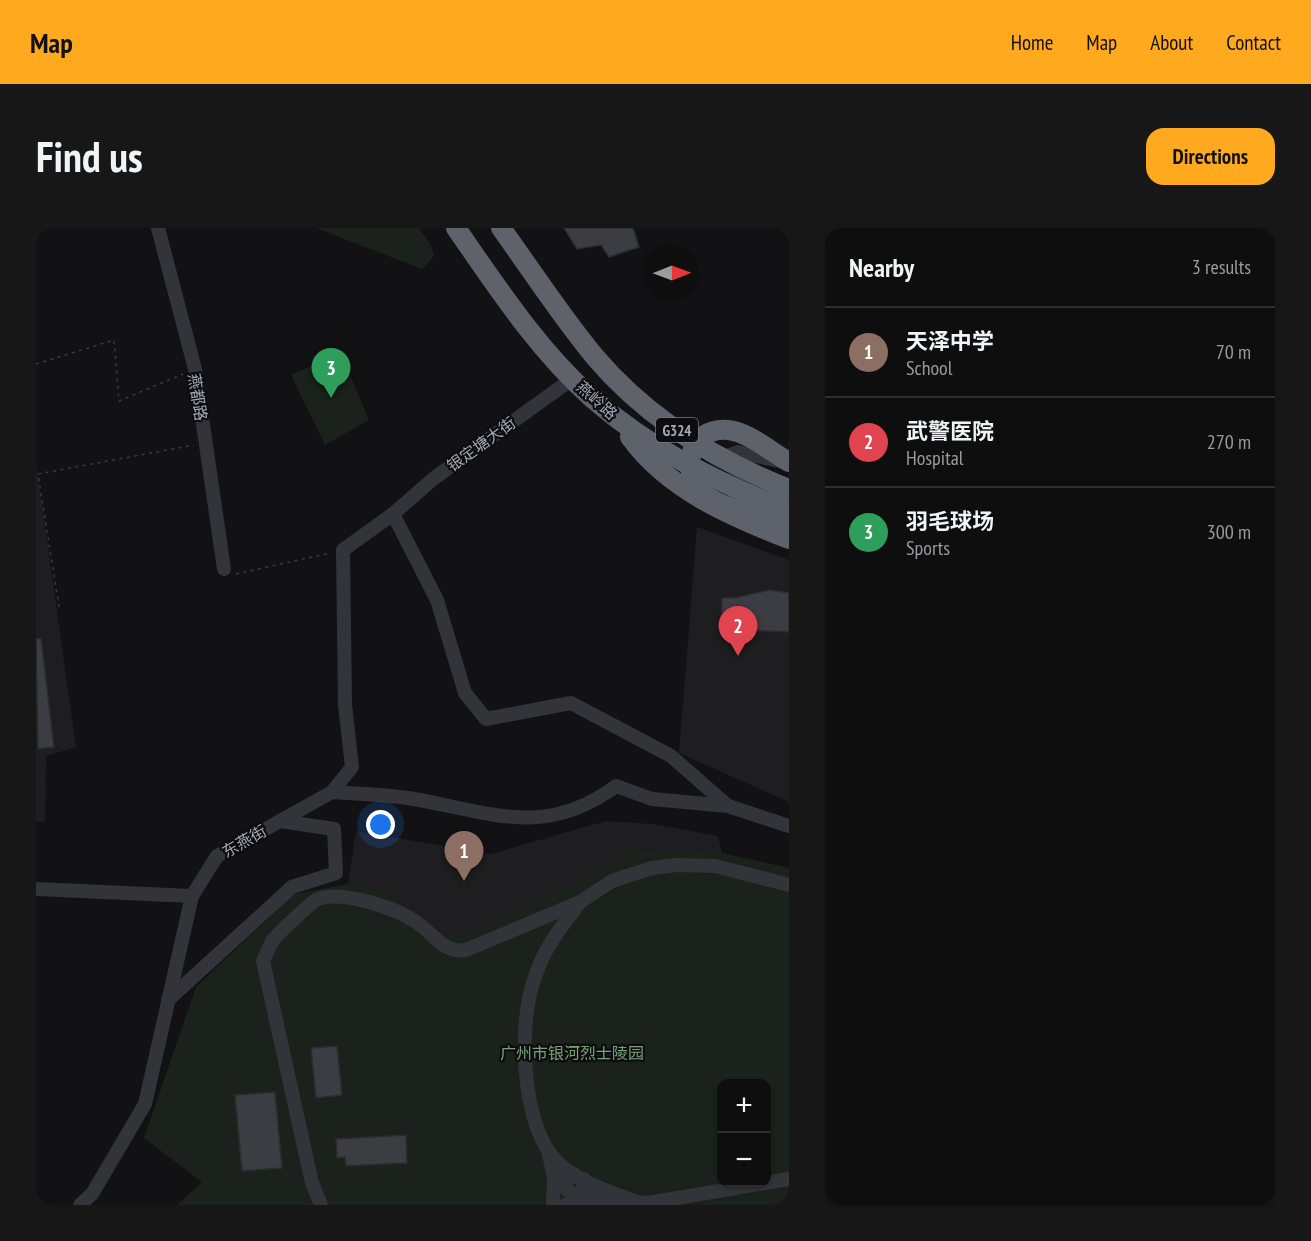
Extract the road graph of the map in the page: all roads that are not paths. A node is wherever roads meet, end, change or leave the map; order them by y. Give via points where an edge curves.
1 (158, 228) edge
2 (456, 228) edge
3 (501, 228) edge
4 (572, 379) junction
5 (618, 420) junction
6 (722, 458) junction
7 (789, 462) edge
8 (789, 489) edge
9 (789, 510) edge
10 (393, 514) junction
11 (789, 526) edge
12 (789, 539) edge
13 (229, 571) road end
14 (332, 792) junction
15 (728, 806) junction
16 (280, 821) junction
17 (789, 826) edge
18 (789, 885) edge
19 (36, 889) edge
20 (192, 897) junction
21 (580, 902) junction
22 (168, 1001) junction
23 (547, 1147) junction
24 (789, 1179) edge
25 (576, 1192) edge
26 (639, 1203) junction
27 (80, 1205) edge
28 (321, 1205) edge
29 (553, 1205) edge

1 - 13 street, 燕都路 via 195,369
2 - 4 highway, 燕岭路 / G324
3 - 6 highway, 燕岭路 / G324 via 612,375 662,420
4 - 5 highway, 燕岭路 / G324
4 - 10 street, 银定塘大街 via 433,479
5 - 9 highway, 燕岭路 / G324 via 672,457
5 - 12 highway via 647,457 707,504
6 - 7 street via 738,452
6 - 8 highway, 燕岭路 / G324
7 - 11 highway, bridge via 745,436 726,430 700,438 688,462 693,480 705,494
10 - 14 street, 东燕街 via 343,550 345,705 352,767
10 - 15 street via 437,600 465,693 486,719 571,703 671,756
14 - 15 street via 411,798 512,818 562,815 593,803 616,786 652,799
14 - 16 street, 东燕街
15 - 17 street
16 - 20 street, 东燕街 via 217,856
16 - 22 street via 334,829 336,873 292,887
18 - 21 street via 715,866 675,865 612,881
19 - 20 street
20 - 22 street, 东燕街
21 - 23 street via 544,953 530,995 527,1094 541,1140
21 - 28 street via 455,952 416,921 373,903 347,898 318,900 273,940 263,961 312,1183
22 - 27 street, 东燕街 via 145,1104 92,1194
23 - 25 street
23 - 29 street via 554,1178
24 - 26 street
25 - 26 street
25 - 26 street

